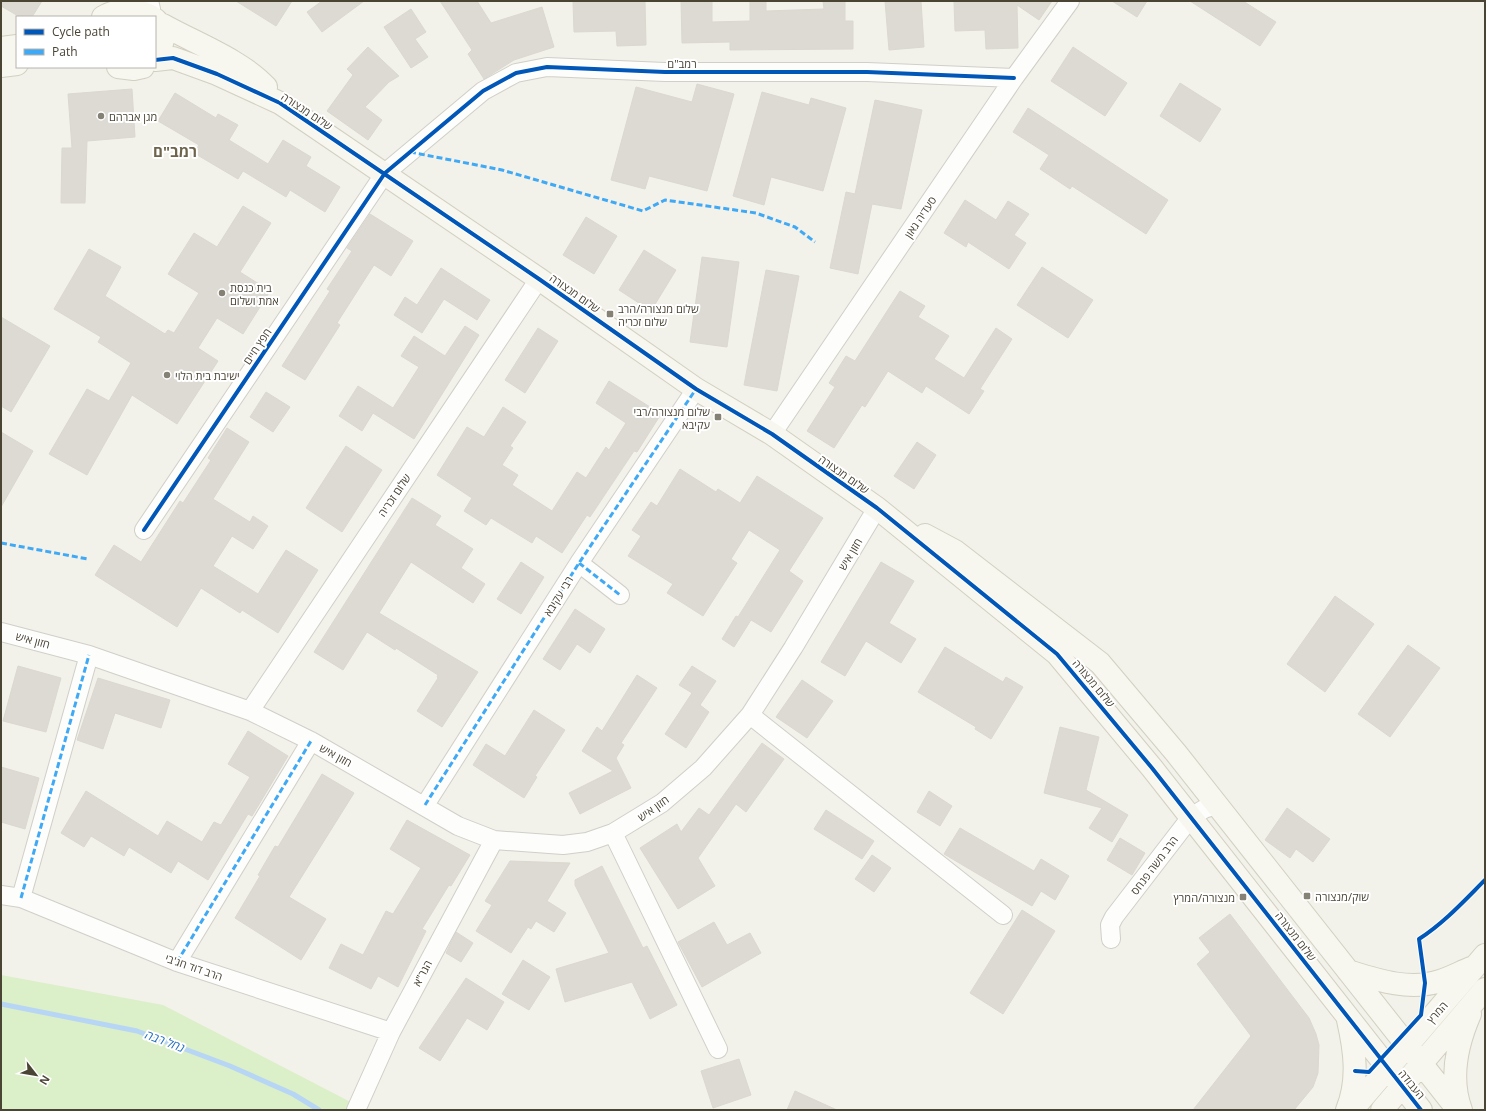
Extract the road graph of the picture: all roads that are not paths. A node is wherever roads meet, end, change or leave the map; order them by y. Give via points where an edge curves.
1 (1070, 1) edge
2 (109, 8) edge
3 (154, 12) edge
4 (156, 17) edge
5 (16, 46) edge
6 (1, 48) edge
7 (156, 57) edge
8 (156, 59) edge
9 (16, 64) edge
10 (1, 66) edge
11 (122, 68) edge
12 (134, 68) edge
13 (1014, 78) junction
14 (280, 103) junction
15 (385, 173) junction
16 (539, 278) junction
17 (696, 389) junction
18 (772, 434) junction
19 (877, 508) junction
20 (144, 530) dead end
21 (579, 563) junction
22 (620, 595) dead end
23 (1, 632) edge
24 (89, 655) junction
25 (250, 711) junction
26 (750, 715) junction
27 (311, 741) junction
28 (425, 805) junction
29 (1217, 805) junction
30 (1191, 817) junction
31 (613, 833) junction
32 (494, 840) junction
33 (1, 895) edge
34 (21, 898) junction
35 (1003, 915) dead end
36 (1111, 939) dead end
37 (1481, 961) edge
38 (177, 962) junction
39 (1348, 971) junction
40 (1481, 994) edge
41 (1346, 1015) junction
42 (391, 1032) junction
43 (1407, 1046) junction
44 (718, 1048) dead end
45 (1421, 1064) junction
46 (1388, 1069) junction
47 (1402, 1086) junction
48 (356, 1110) edge
49 (1347, 1110) edge
50 (1352, 1110) edge
51 (1382, 1110) edge
52 (1421, 1110) edge
53 (1458, 1110) edge
54 (1461, 1110) edge

1 - 13 street, סעדיה גאון
2 - 3 street, שלום מנצורה via 123,2 136,2 148,6
3 - 14 street, שלום מנצורה via 259,79
4 - 7 street via 164,37
5 - 6 street
8 - 14 street, שלום מנצורה via 173,58 217,74
9 - 10 street
11 - 12 street
13 - 15 street, רמב"ם via 867,72 666,72 547,67 516,73 483,91
13 - 18 street, סעדיה גאון
14 - 15 street, שלום מנצורה
15 - 16 street, שלום מנצורה
15 - 20 street, חפץ חיים
16 - 17 street, שלום מנצורה
16 - 25 street, שלום זכריה
17 - 18 street, שלום מנצורה
17 - 21 street, רבי עקיבא
18 - 19 street, שלום מנצורה
19 - 26 street, חזון איש
19 - 29 street, שלום מנצורה via 955,551 1100,663
19 - 30 street, שלום מנצורה via 1057,654
21 - 22 street
21 - 28 street, רבי עקיבא
23 - 24 street, חזון איש
24 - 25 street, חזון איש
24 - 34 street
25 - 27 street, חזון איש
26 - 31 street, חזון איש via 703,768 662,803
26 - 35 street
27 - 28 street, חזון איש
27 - 38 street, חזון איש
28 - 32 street, חזון איש via 458,826
29 - 30 street, הרב משה פנחס
29 - 39 street, שלום מנצורה
30 - 36 street, הרב משה פנחס via 1114,917 1110,925
30 - 41 street, שלום מנצורה
31 - 32 street, חזון איש via 587,842 563,845
31 - 44 street
32 - 42 street, הגר"א
33 - 34 street, הרב דוד חג'בי
34 - 38 street, הרב דוד חג'בי
37 - 39 street via 1438,982 1418,984 1375,980
37 - 43 street, המרץ
38 - 42 street, הרב דוד חג'בי
39 - 43 street, שלום מנצורה
40 - 45 street, המרץ
40 - 54 street via 1465,1024 1456,1058 1457,1099
41 - 46 street, שלום מנצורה
41 - 49 street via 1355,1056 1355,1081
42 - 48 street, הגר"א
43 - 45 street, שלום מנצורה
43 - 46 street, המרץ
45 - 47 street, המרץ
45 - 53 street, העבודה
46 - 47 street, העבודה
46 - 50 street, המרץ
47 - 51 street, המרץ
47 - 52 street, העבודה

